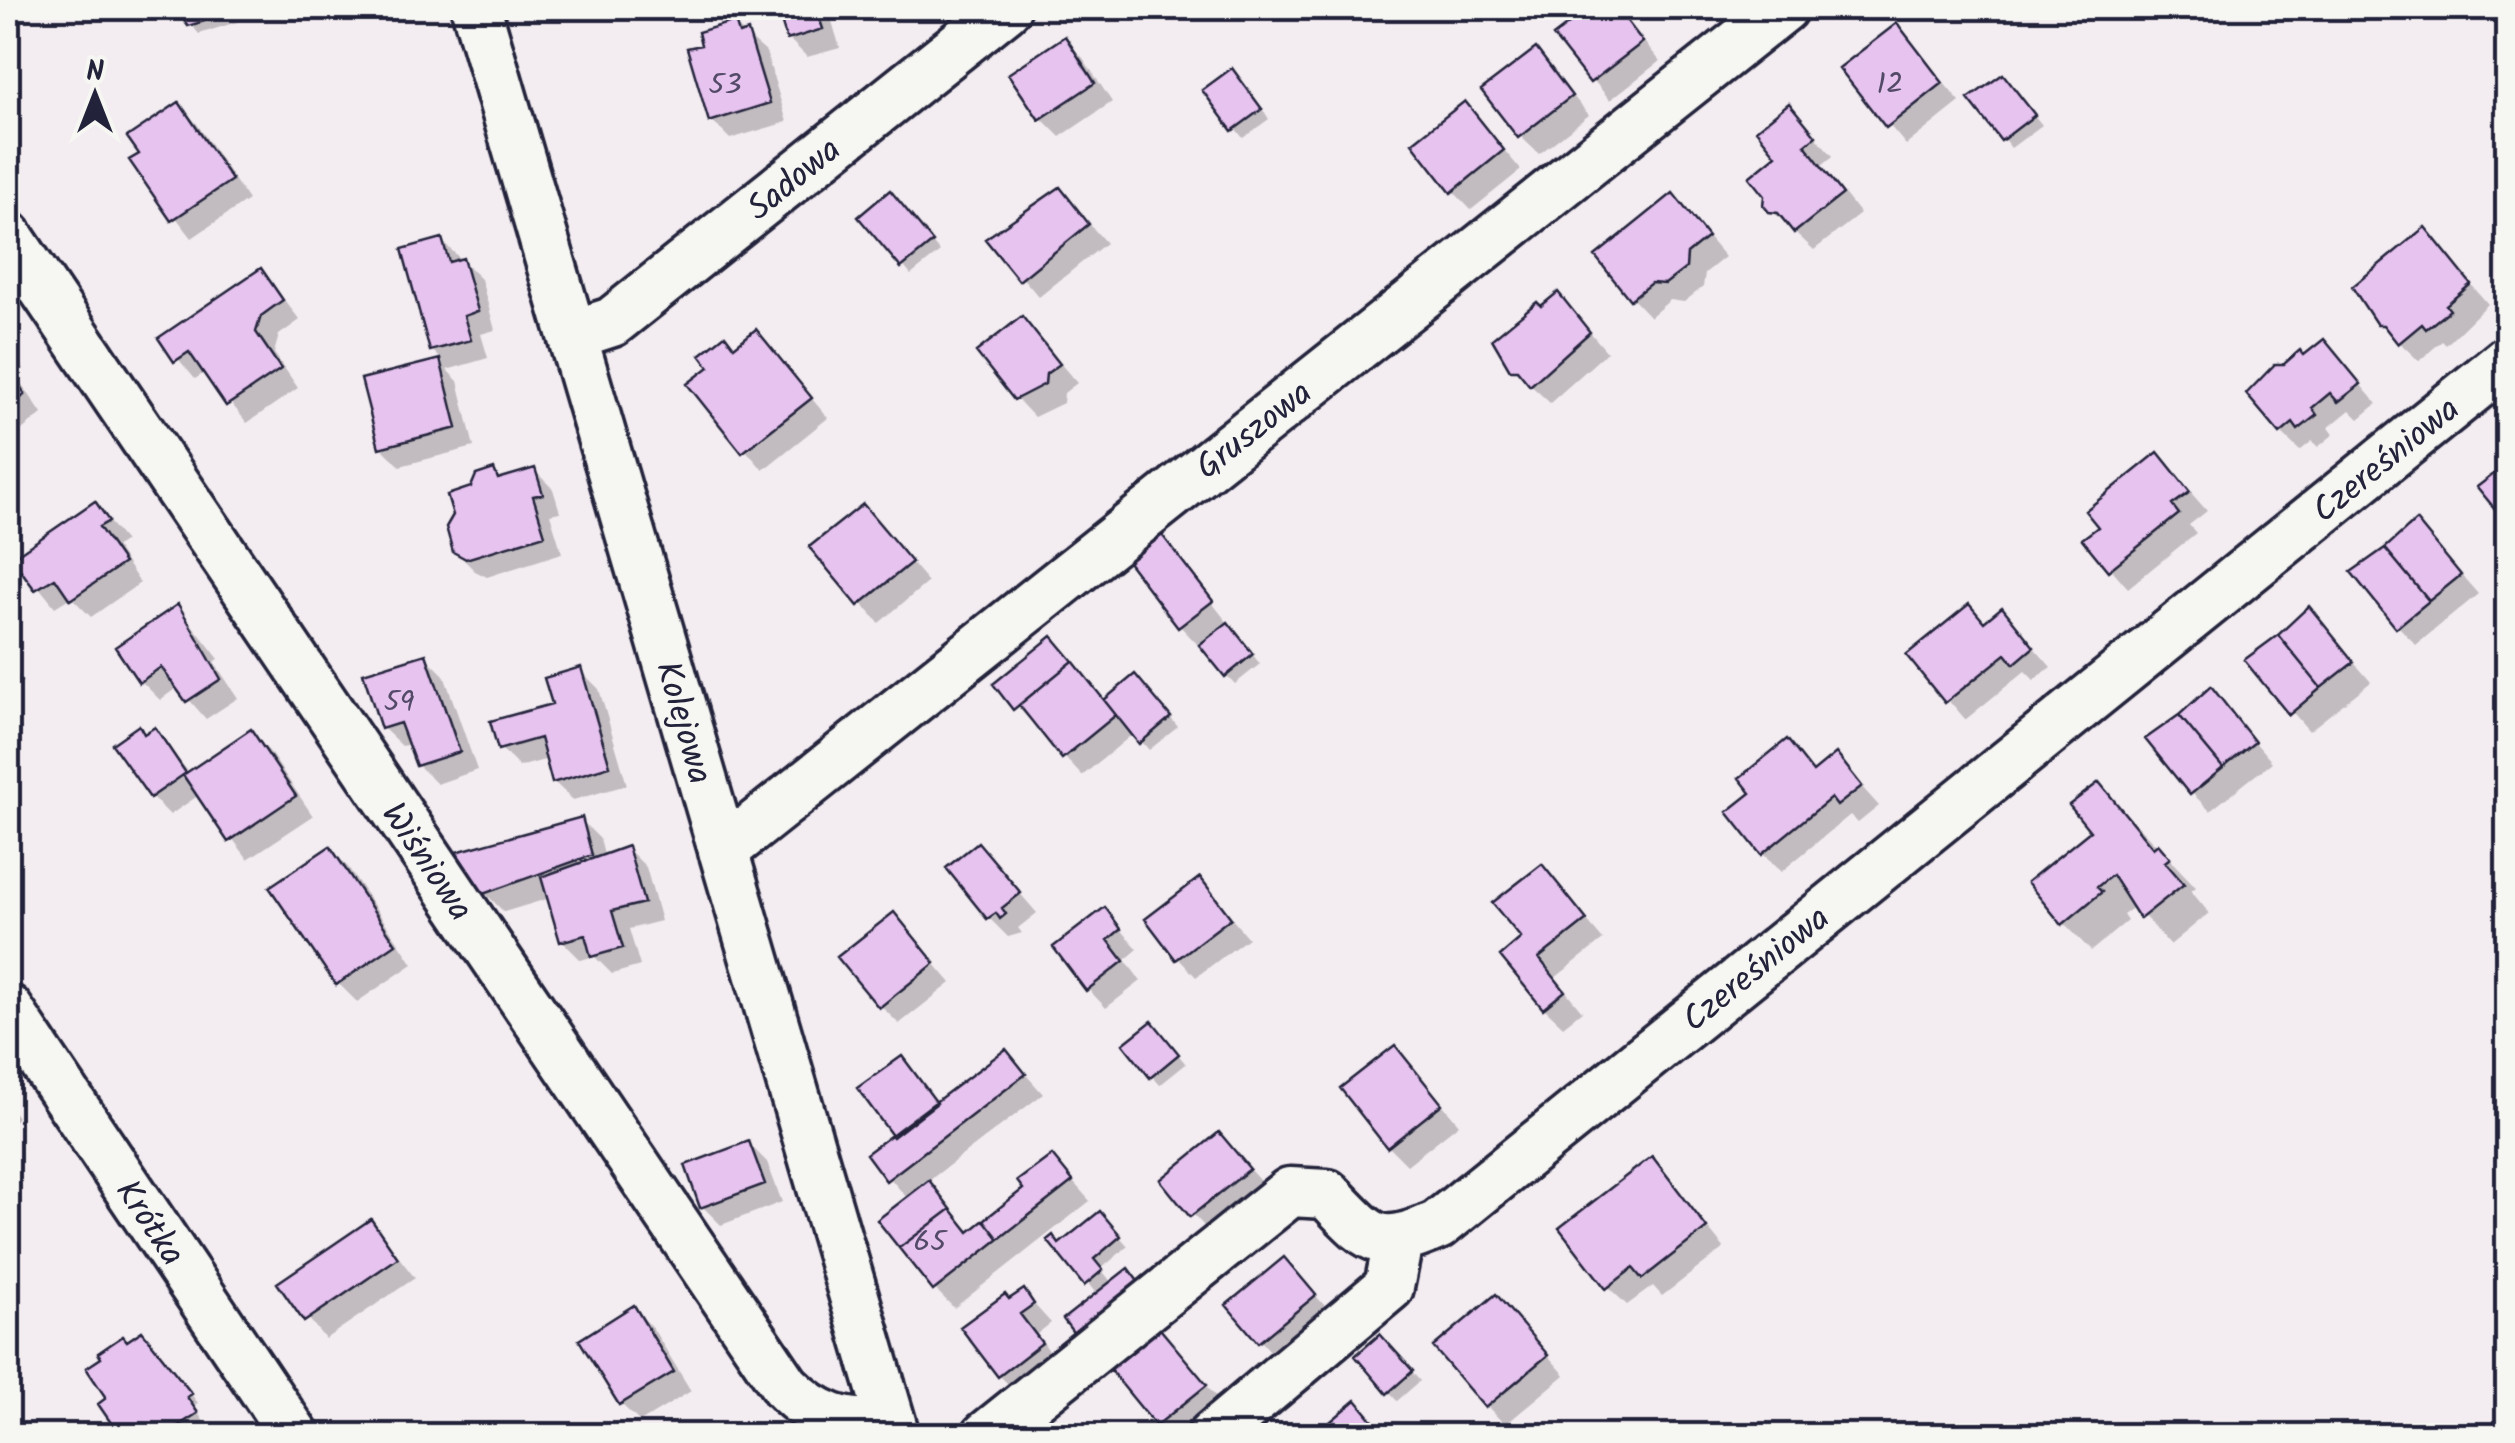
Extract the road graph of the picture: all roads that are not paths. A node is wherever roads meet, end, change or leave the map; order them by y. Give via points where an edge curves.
1 (476, 8) edge
2 (1006, 8) edge
3 (1783, 8) edge
4 (8, 236) edge
5 (572, 335) junction
6 (2508, 360) edge
7 (723, 851) junction
8 (8, 1009) edge
9 (1398, 1242) junction
10 (893, 1429) edge
11 (295, 1436) edge
12 (986, 1436) edge
13 (1212, 1436) edge

1 - 5 street, Kolejowa
2 - 5 street, Sadowa via 612,322
3 - 7 street, Gruszowa
4 - 10 street, Wiśniowa via 785,1386 814,1414
5 - 7 street, Kolejowa
6 - 9 street, Czereśniowa via 1438,1225
7 - 10 street, Kolejowa
8 - 11 street, Krótka
9 - 12 street via 1366,1234 1327,1194 1290,1192
9 - 13 street via 1389,1287

